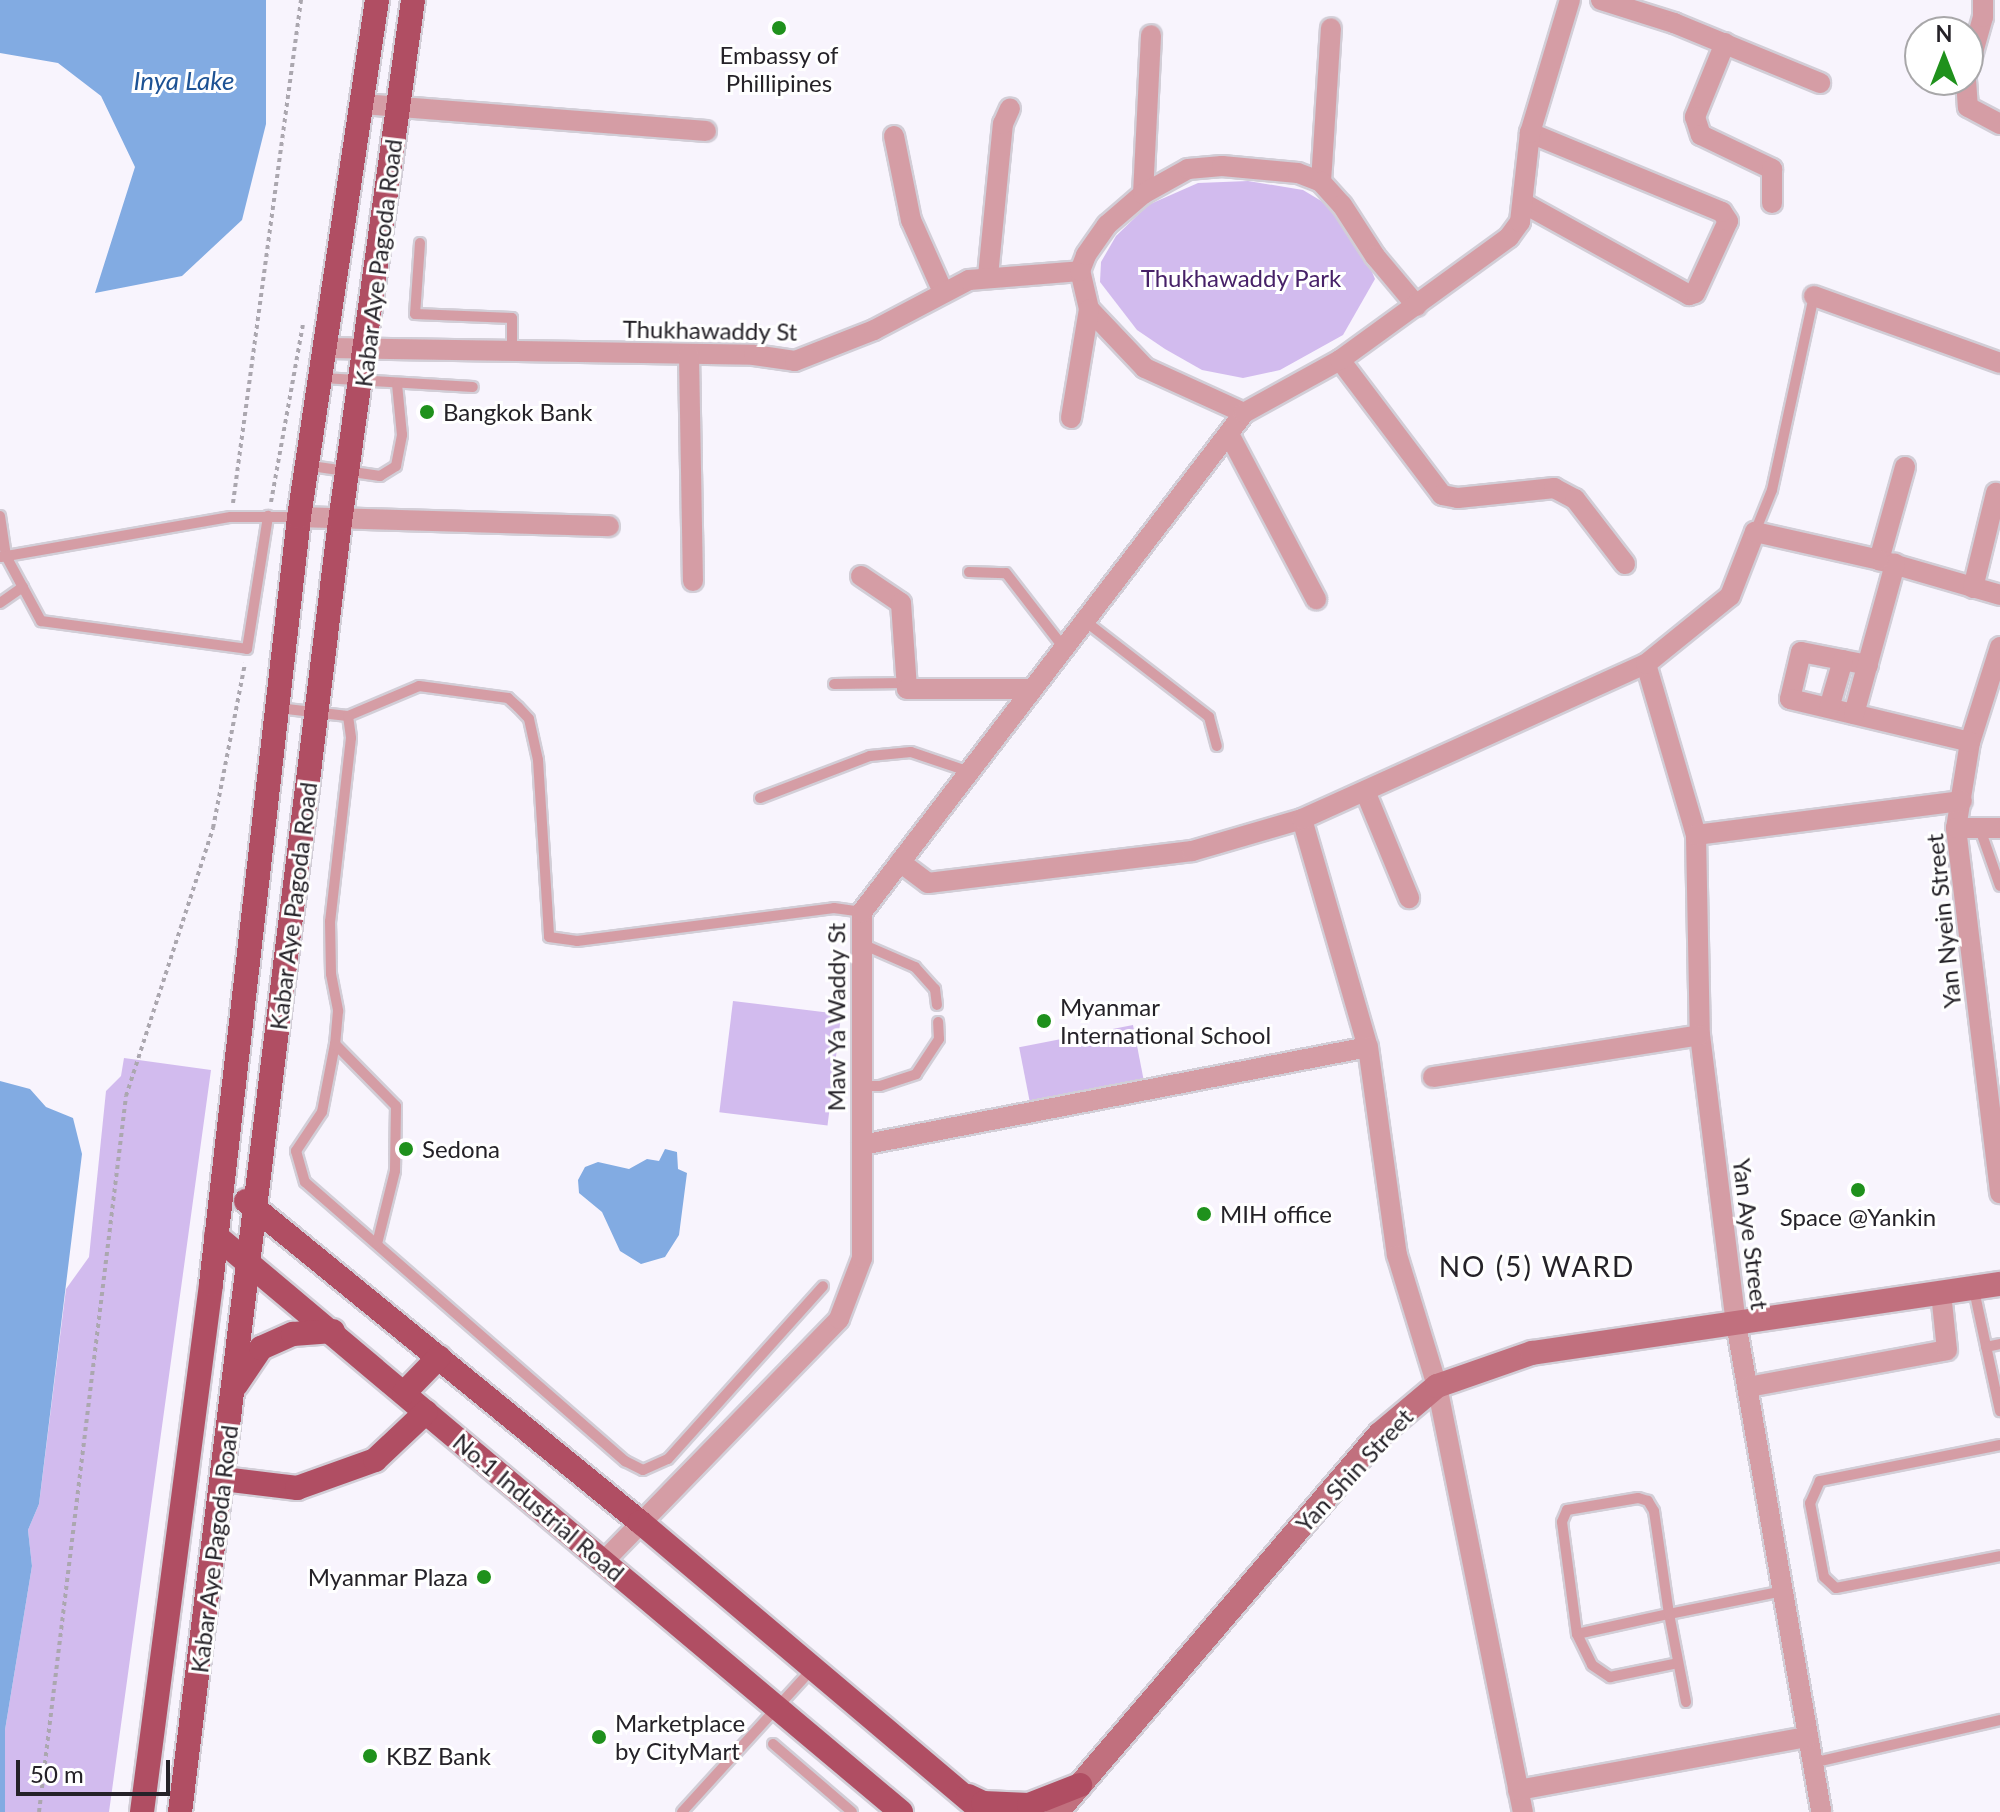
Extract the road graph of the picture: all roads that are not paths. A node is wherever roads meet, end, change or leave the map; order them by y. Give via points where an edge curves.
1 (377, 0) edge
2 (413, 0) edge
3 (1570, 0) edge
4 (1601, 0) edge
5 (1331, 28) dead end
6 (1151, 35) dead end
7 (1725, 43) junction
8 (1820, 83) dead end
9 (1967, 96) edge
10 (363, 104) junction
11 (1010, 108) dead end
12 (398, 109) junction
13 (2000, 124) edge
14 (706, 131) dead end
15 (1530, 133) junction
16 (894, 136) dead end
17 (1321, 182) junction
18 (1143, 194) junction
19 (1523, 203) junction
20 (1772, 203) dead end
21 (420, 243) dead end
22 (1080, 271) junction
23 (988, 276) junction
24 (943, 292) junction
25 (1814, 296) joint
26 (1417, 306) junction
27 (1089, 309) junction
28 (328, 348) junction
29 (367, 350) junction
30 (512, 352) junction
31 (689, 355) junction
32 (1340, 360) junction
33 (2000, 363) edge
34 (323, 378) junction
35 (363, 382) junction
36 (397, 384) junction
37 (473, 387) dead end
38 (1244, 413) junction
39 (1071, 418) dead end
40 (1229, 434) junction
41 (311, 466) junction
42 (1905, 467) dead end
43 (349, 470) junction
44 (1996, 493) dead end
45 (0, 516) edge
46 (268, 516) junction
47 (299, 517) junction
48 (340, 522) junction
49 (609, 526) dead end
50 (1755, 532) junction
51 (3, 556) edge
52 (1887, 562) junction
53 (1625, 564) dead end
54 (969, 572) dead end
55 (861, 576) dead end
56 (693, 581) dead end
57 (23, 587) junction
58 (1973, 588) junction
59 (2000, 595) edge
60 (1316, 599) dead end
61 (0, 603) edge
62 (1085, 621) junction
63 (2000, 647) edge
64 (1064, 648) junction
65 (1843, 660) junction
66 (1646, 664) junction
67 (1868, 665) junction
68 (905, 683) junction
69 (834, 684) dead end
70 (1032, 689) junction
71 (276, 708) junction
72 (1829, 708) junction
73 (318, 713) junction
74 (1854, 714) junction
75 (348, 716) junction
76 (1970, 742) junction
77 (1217, 746) dead end
78 (970, 772) junction
79 (1365, 791) junction
80 (760, 798) dead end
81 (1962, 801) junction
82 (1302, 819) junction
83 (1956, 828) junction
84 (1990, 828) edge
85 (1696, 835) junction
86 (900, 862) junction
87 (2000, 886) edge
88 (1409, 898) dead end
89 (862, 912) junction
90 (862, 944) junction
91 (937, 1005) dead end
92 (938, 1022) dead end
93 (1700, 1035) junction
94 (335, 1044) junction
95 (1368, 1047) junction
96 (1433, 1077) dead end
97 (862, 1086) junction
98 (1994, 1089) edge
99 (862, 1145) junction
100 (223, 1185) junction
101 (2000, 1193) edge
102 (256, 1208) junction
103 (216, 1236) junction
104 (377, 1244) junction
105 (249, 1259) junction
106 (2000, 1284) edge
107 (823, 1286) dead end
108 (1974, 1288) junction
109 (1941, 1293) junction
110 (1736, 1323) junction
111 (333, 1331) junction
112 (2000, 1344) edge
113 (1986, 1347) junction
114 (439, 1357) junction
115 (1437, 1386) junction
116 (235, 1387) junction
117 (1748, 1387) junction
118 (404, 1393) junction
119 (2000, 1411) edge
120 (426, 1412) junction
121 (2000, 1445) edge
122 (223, 1479) junction
123 (640, 1522) junction
124 (2000, 1556) edge
125 (604, 1561) junction
126 (1783, 1591) junction
127 (1669, 1614) junction
128 (1577, 1634) junction
129 (1678, 1663) junction
130 (811, 1670) junction
131 (1686, 1702) dead end
132 (778, 1708) junction
133 (2000, 1720) edge
134 (1808, 1737) junction
135 (773, 1744) dead end
136 (1812, 1763) junction
137 (1080, 1785) junction
138 (1518, 1790) junction
139 (959, 1791) junction
140 (1817, 1811) edge
141 (142, 1812) edge
142 (180, 1812) edge
143 (682, 1812) edge
144 (852, 1812) edge
145 (901, 1812) edge
146 (983, 1812) edge
147 (1057, 1812) edge
148 (1523, 1812) edge

1 - 10 main road, Kabar Aye Pagoda Road
2 - 12 main road, Kabar Aye Pagoda Road
3 - 15 street
4 - 7 street
5 - 17 street
6 - 18 street
7 - 8 street
7 - 20 street via 1695,117 1701,135 1772,169
9 - 13 street via 1968,107
10 - 12 street
10 - 28 main road, Kabar Aye Pagoda Road
11 - 23 street via 1003,124
12 - 14 street
12 - 29 main road, Kabar Aye Pagoda Road
15 - 19 street
15 - 19 street via 1722,212 1728,221 1695,293 1689,295
16 - 24 street via 911,220
17 - 18 street via 1298,173 1222,166 1188,169
17 - 26 street via 1361,227 1375,256
18 - 22 street via 1107,225
19 - 26 street via 1520,222 1509,237
21 - 30 lane via 415,314 512,318
22 - 23 street, Thukhawaddy St
22 - 27 street
23 - 24 street, Thukhawaddy St
24 - 31 street, Thukhawaddy St via 820,356 795,361
25 - 33 street
25 - 50 lane via 1772,490
26 - 32 street
27 - 38 street via 1145,368
27 - 39 street
28 - 29 street, Thukhawaddy St
28 - 34 main road, Kabar Aye Pagoda Road
29 - 30 street, Thukhawaddy St
29 - 35 main road, Kabar Aye Pagoda Road
30 - 31 street, Thukhawaddy St
31 - 56 street
32 - 38 street
32 - 53 street via 1442,495 1554,488 1575,499
34 - 35 lane
34 - 41 main road, Kabar Aye Pagoda Road
35 - 36 lane
35 - 43 main road, Kabar Aye Pagoda Road
36 - 37 lane
36 - 43 lane via 402,435 396,466 380,476
38 - 40 street, Maw Ya Waddy St
40 - 60 street
40 - 62 street, Maw Ya Waddy St
41 - 43 lane
41 - 47 main road, Kabar Aye Pagoda Road
42 - 52 street
43 - 48 main road, Kabar Aye Pagoda Road
44 - 58 street
45 - 51 lane
46 - 47 lane
46 - 51 lane via 231,517
46 - 57 lane via 247,649 41,621
47 - 48 street
47 - 71 main road, Kabar Aye Pagoda Road
48 - 49 street
48 - 73 main road, Kabar Aye Pagoda Road
50 - 52 street
50 - 66 street via 1730,596
51 - 57 lane
52 - 58 street
52 - 67 street
54 - 64 lane via 1006,573
55 - 68 street via 901,603 907,627
57 - 61 lane
58 - 59 street
62 - 64 street, Maw Ya Waddy St
62 - 77 lane via 1209,717
63 - 76 street, Yan Nyein Street
64 - 70 street, Maw Ya Waddy St
65 - 67 street
65 - 72 street
65 - 72 street via 1801,652 1790,699
66 - 79 street
66 - 85 street, Yan Aye Street
67 - 74 street
68 - 69 lane
68 - 70 street via 907,689 918,690
70 - 78 street, Maw Ya Waddy St
71 - 73 lane
71 - 100 main road, Kabar Aye Pagoda Road
72 - 74 street
73 - 75 lane
73 - 102 main road, Kabar Aye Pagoda Road
74 - 76 street
75 - 89 lane via 419,686 508,698 529,719 538,760 549,937 577,941 834,908
75 - 94 lane via 349,777 330,921 338,1011
76 - 81 street, Yan Nyein Street
78 - 80 lane via 911,752 870,756
78 - 86 street, Maw Ya Waddy St
79 - 82 street
79 - 88 street
81 - 83 street, Yan Nyein Street
81 - 85 street
82 - 86 street via 1192,851 928,883
82 - 95 street
83 - 84 street
83 - 98 street, Yan Nyein Street
84 - 87 lane
85 - 93 street, Yan Aye Street
86 - 89 street, Maw Ya Waddy St
89 - 90 street, Maw Ya Waddy St
90 - 91 lane via 915,967 935,989
90 - 97 street, Maw Ya Waddy St
92 - 97 lane via 939,1039 916,1074
93 - 96 street
93 - 110 street, Yan Aye Street
94 - 104 lane via 396,1106 395,1171
94 - 104 lane via 322,1112 296,1151 305,1182
95 - 99 street
95 - 115 street via 1397,1255
97 - 99 street, Maw Ya Waddy St
98 - 101 street, Yan Nyein Street
99 - 123 street, Maw Ya Waddy St via 862,1258 839,1319
100 - 102 main road
100 - 103 main road
102 - 105 main road, Kabar Aye Pagoda Road
102 - 114 main road
103 - 105 main road, No.1 Industrial Road
103 - 141 main road, Kabar Aye Pagoda Road
104 - 107 lane via 625,1461 643,1470 668,1459
105 - 111 main road, No.1 Industrial Road
105 - 116 main road, Kabar Aye Pagoda Road
106 - 108 main road, Yan Shin Street
108 - 109 main road, Yan Shin Street
108 - 113 lane
109 - 110 main road, Yan Shin Street
109 - 117 street via 1947,1350
110 - 115 main road, Yan Shin Street via 1532,1353
110 - 117 street, Yan Aye Street
111 - 116 main road via 293,1334 261,1348
111 - 118 main road, No.1 Industrial Road
112 - 113 lane
113 - 119 lane
114 - 118 main road
114 - 123 main road
115 - 137 main road, Yan Shin Street via 1380,1434
115 - 138 street
116 - 122 main road, Kabar Aye Pagoda Road
117 - 126 street, Yan Aye Street
118 - 120 main road, No.1 Industrial Road
120 - 122 main road via 375,1460 297,1488
120 - 125 main road, No.1 Industrial Road
121 - 124 lane via 1820,1481 1810,1503 1824,1577 1836,1588
122 - 142 main road, Kabar Aye Pagoda Road
123 - 125 street, Maw Ya Waddy St
123 - 130 main road
125 - 132 main road, No.1 Industrial Road
126 - 127 lane
126 - 134 street, Yan Aye Street
127 - 128 lane
127 - 128 lane via 1648,1501 1574,1506 1562,1522
127 - 129 lane
128 - 129 lane via 1592,1665 1610,1677
129 - 131 lane
130 - 132 lane
130 - 139 main road
132 - 143 lane
132 - 145 main road, No.1 Industrial Road
133 - 136 lane
134 - 136 street, Yan Aye Street
134 - 138 street
135 - 144 lane
136 - 140 street, Yan Aye Street
137 - 139 main road via 1046,1801 1013,1807 983,1803
137 - 147 main road, Yan Shin Street
138 - 148 street
139 - 146 main road

